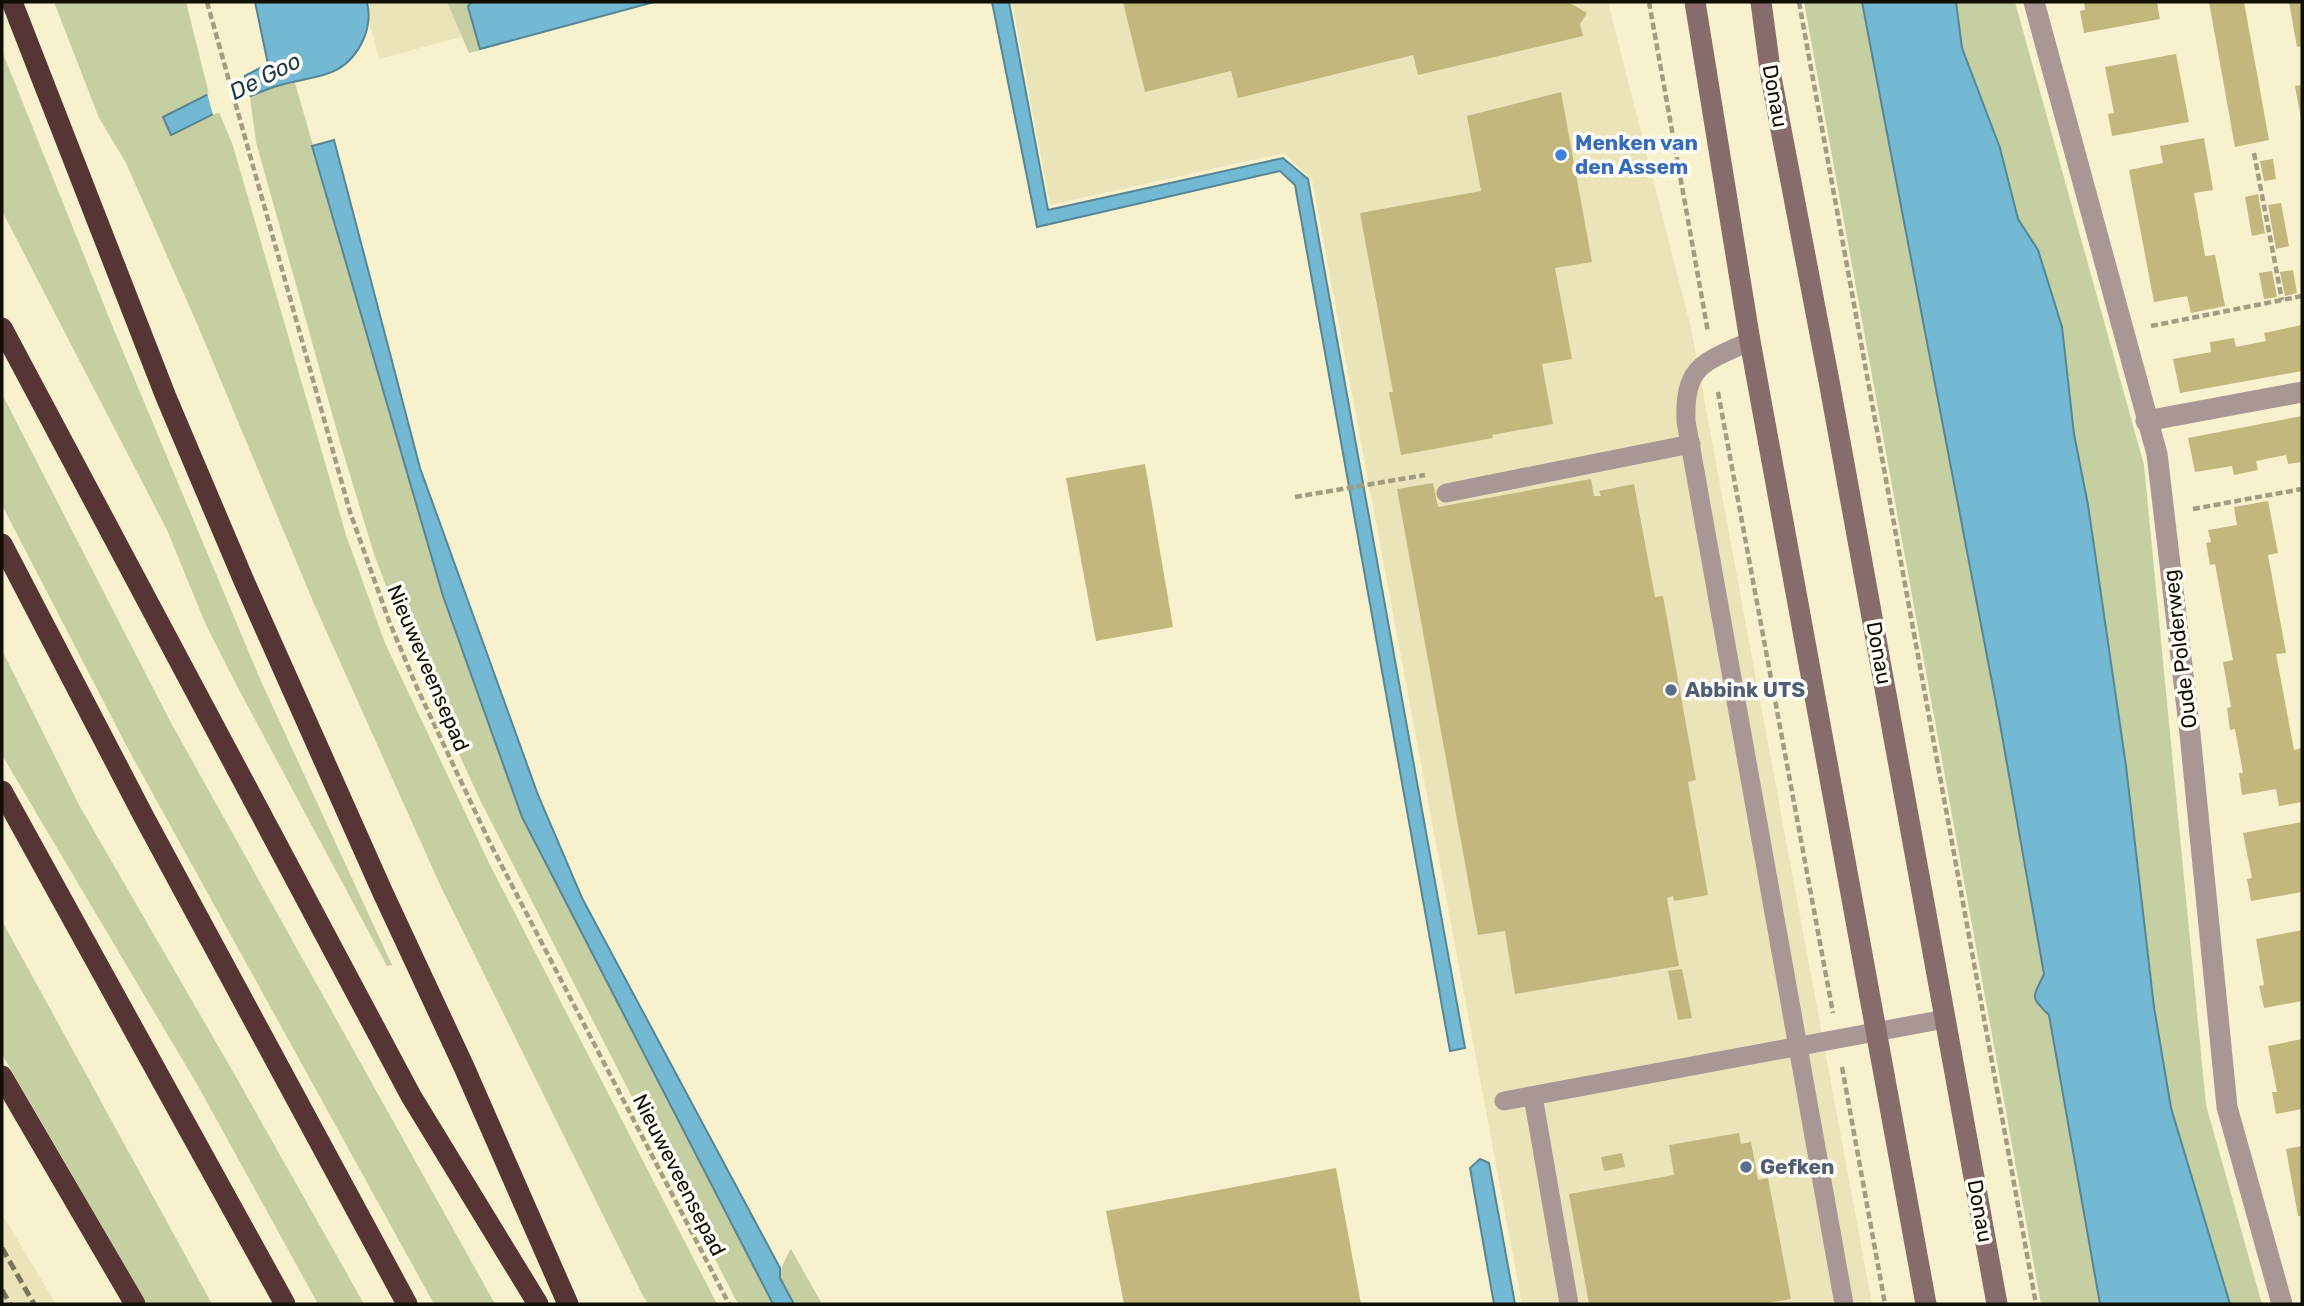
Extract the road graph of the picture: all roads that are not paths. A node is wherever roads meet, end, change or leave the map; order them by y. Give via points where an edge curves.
1 (12, 2) edge
2 (1695, 2) edge
3 (1761, 2) edge
4 (2034, 2) edge
5 (2, 328) edge
6 (1750, 341) junction
7 (2302, 392) edge
8 (2146, 421) junction
9 (1691, 444) junction
10 (1446, 493) dead end
11 (2, 544) edge
12 (2, 791) edge
13 (1945, 1019) junction
14 (1875, 1032) junction
15 (1799, 1046) junction
16 (2, 1076) edge
17 (1533, 1096) junction
18 (1504, 1101) dead end
19 (135, 1304) edge
20 (285, 1304) edge
21 (407, 1304) edge
22 (538, 1304) edge
23 (568, 1304) edge
24 (1569, 1304) edge
25 (1844, 1304) edge
26 (1926, 1304) edge
27 (1997, 1304) edge
28 (2282, 1304) edge

1 - 23 highway via 166,397 244,581
2 - 6 main road
3 - 13 main road, Donau
4 - 8 street, Oude Polderweg
5 - 22 highway via 411,1096
6 - 9 lane via 1703,363 1690,379 1685,397
6 - 14 main road
7 - 8 street
8 - 28 street, Oude Polderweg via 2157,454 2227,1107
9 - 10 lane
9 - 15 lane
11 - 21 highway
12 - 20 highway
13 - 14 lane
13 - 27 main road, Donau
14 - 15 lane
14 - 26 main road
15 - 17 lane
15 - 25 lane
16 - 19 highway
17 - 18 lane
17 - 24 lane

